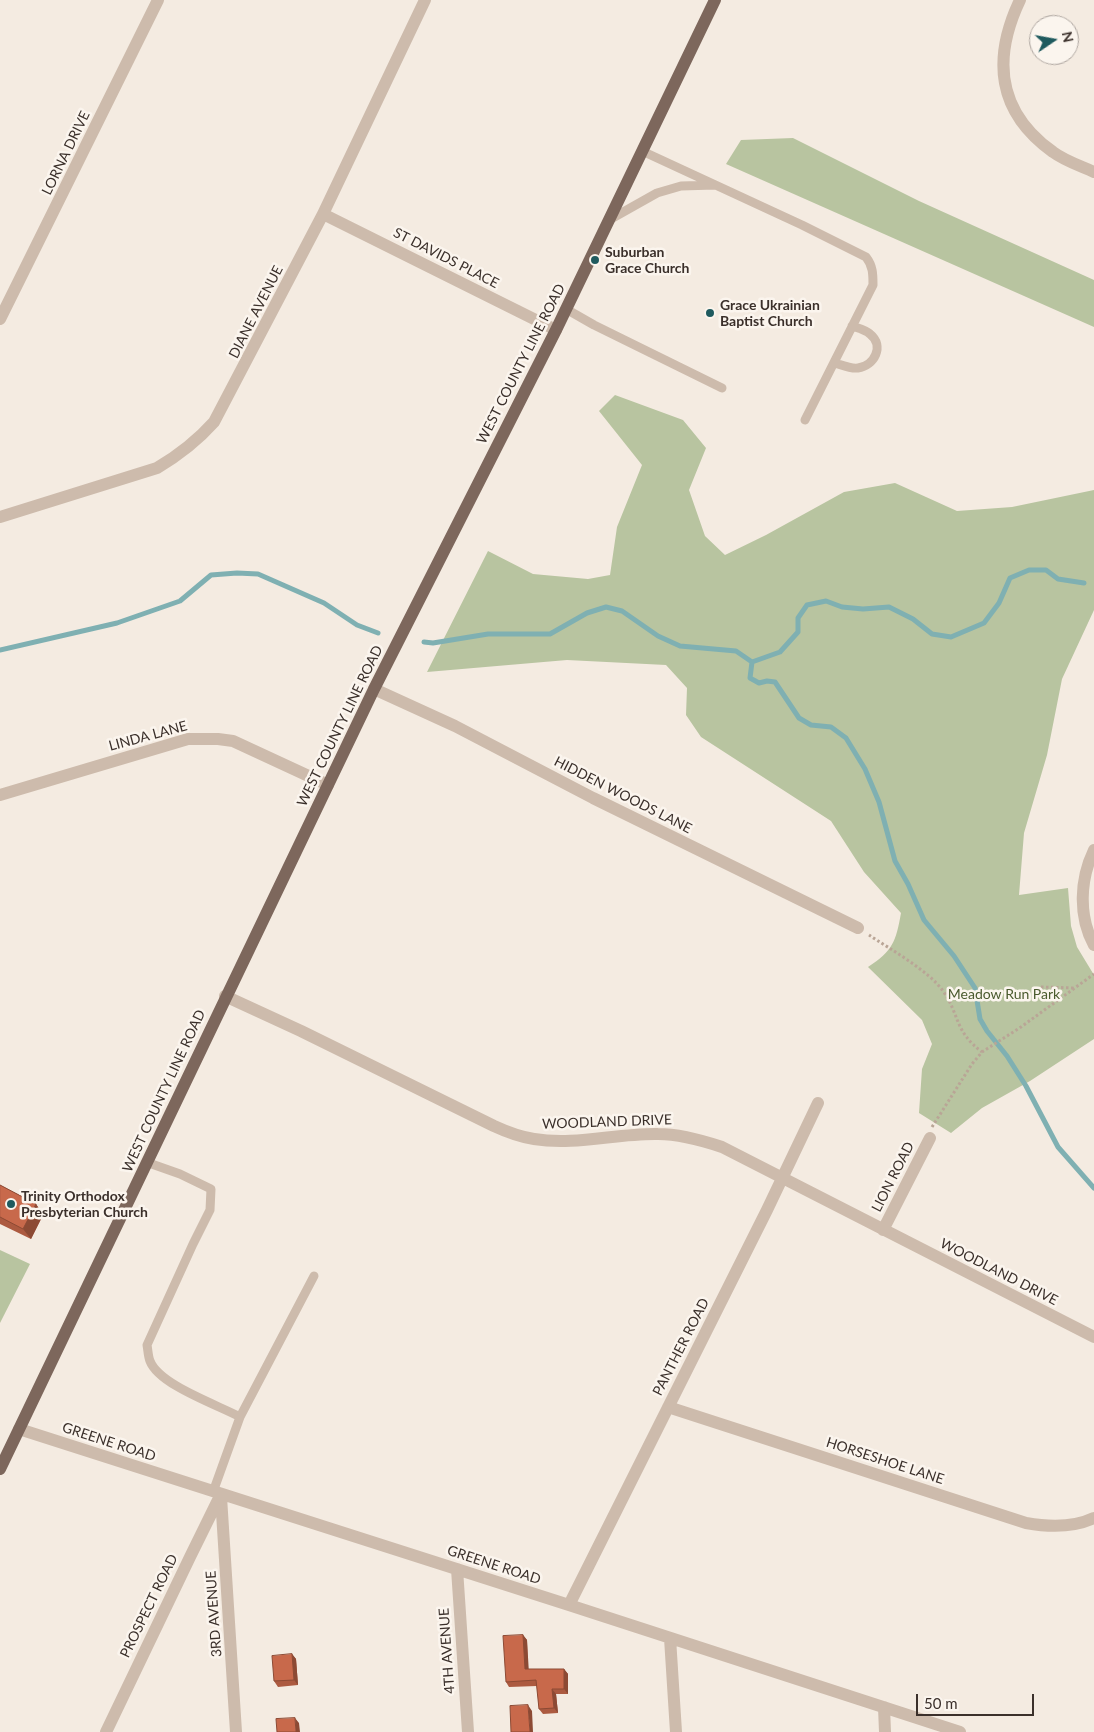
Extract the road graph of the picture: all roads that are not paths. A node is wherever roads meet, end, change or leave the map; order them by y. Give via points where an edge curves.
1 (158, 0) edge
2 (425, 0) edge
3 (715, 0) edge
4 (1020, 0) edge
5 (642, 151) junction
6 (1094, 172) edge
7 (718, 185) junction
8 (323, 214) junction
9 (609, 220) junction
10 (566, 308) junction
11 (0, 319) edge
12 (852, 326) junction
13 (556, 330) junction
14 (835, 363) junction
15 (722, 388) dead end
16 (805, 420) dead end
17 (0, 517) edge
18 (374, 689) junction
19 (328, 785) junction
20 (0, 795) edge
21 (1094, 850) edge
22 (858, 928) road end
23 (1094, 945) edge
24 (225, 996) junction
25 (818, 1103) dead end
26 (930, 1138) road end
27 (146, 1162) junction
28 (782, 1178) junction
29 (883, 1230) junction
30 (314, 1276) dead end
31 (1094, 1337) edge
32 (668, 1406) junction
33 (240, 1417) junction
34 (19, 1429) junction
35 (0, 1470) edge
36 (217, 1493) junction
37 (1094, 1518) edge
38 (457, 1569) junction
39 (569, 1605) junction
40 (670, 1638) junction
41 (884, 1707) junction
42 (106, 1732) edge
43 (236, 1732) edge
44 (468, 1732) edge
45 (676, 1732) edge
46 (885, 1732) edge
47 (960, 1732) edge

1 - 11 street, LORNA DRIVE
2 - 8 street, DIANE AVENUE
3 - 5 main road, WEST COUNTY LINE ROAD
4 - 6 street via 1007,30 1002,66 1011,103 1036,140 1055,154
5 - 7 lane
5 - 9 main road, WEST COUNTY LINE ROAD
7 - 9 lane via 681,186 657,193
7 - 12 lane via 866,257 871,263 873,286
8 - 13 street, ST DAVIDS PLACE
8 - 17 street, DIANE AVENUE via 226,402 199,438 158,468
9 - 10 main road, WEST COUNTY LINE ROAD
10 - 13 main road, WEST COUNTY LINE ROAD
10 - 15 lane
12 - 14 lane
12 - 14 lane via 874,338 876,356 868,366 860,368 852,369
13 - 18 main road, WEST COUNTY LINE ROAD
14 - 16 lane
18 - 19 main road, WEST COUNTY LINE ROAD
18 - 22 street, HIDDEN WOODS LANE via 455,726 593,798
19 - 20 street, LINDA LANE via 233,741 201,738 188,739
19 - 24 main road, WEST COUNTY LINE ROAD
21 - 23 street via 1086,869 1083,889 1084,915
24 - 27 main road, WEST COUNTY LINE ROAD
24 - 28 street, WOODLAND DRIVE via 514,1134 558,1141 679,1135 722,1147
25 - 28 street, PANTHER ROAD
26 - 29 street, LION ROAD
27 - 33 lane via 211,1189 210,1210 148,1345 150,1362 180,1389
27 - 34 main road, WEST COUNTY LINE ROAD
28 - 29 street, WOODLAND DRIVE
28 - 32 street, PANTHER ROAD
29 - 31 street, WOODLAND DRIVE
30 - 33 lane
32 - 37 street, HORSESHOE LANE via 1026,1523 1060,1526
32 - 39 street, PANTHER ROAD
33 - 36 lane
34 - 35 main road, WEST COUNTY LINE ROAD
34 - 36 street, GREENE ROAD
36 - 38 street, GREENE ROAD
36 - 42 street, PROSPECT ROAD
36 - 43 street, 3RD AVENUE
38 - 39 street, GREENE ROAD
38 - 44 street, 4TH AVENUE
39 - 40 street, GREENE ROAD
40 - 41 street, GREENE ROAD
40 - 45 street
41 - 46 street
41 - 47 street, GREENE ROAD

